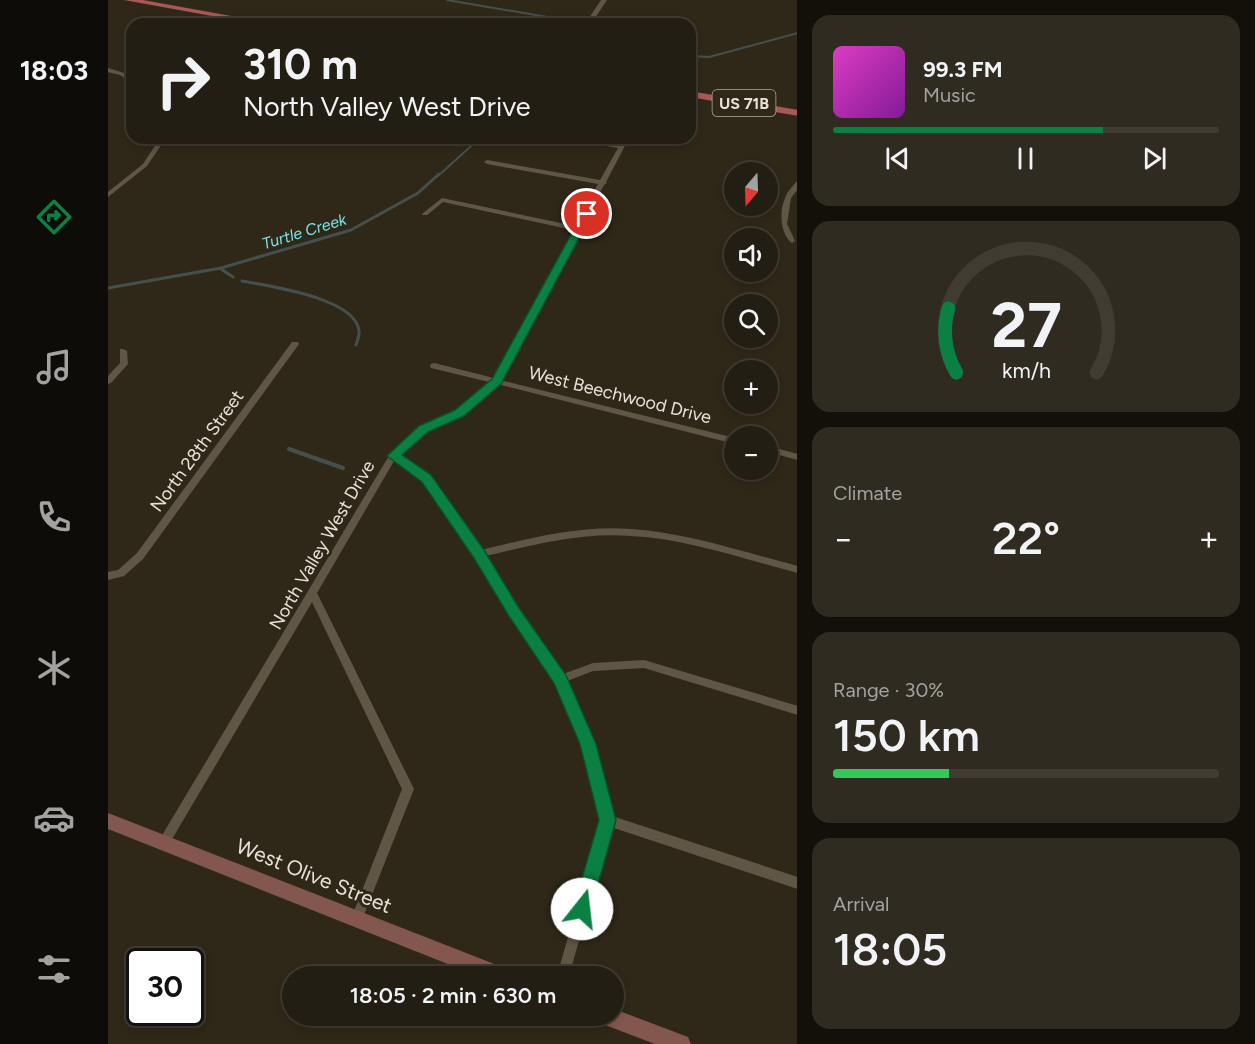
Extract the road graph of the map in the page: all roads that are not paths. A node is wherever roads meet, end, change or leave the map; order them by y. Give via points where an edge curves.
1 (128, 0) edge
2 (604, 0) edge
3 (235, 18) edge
4 (592, 18) edge
5 (108, 70) edge
6 (126, 77) edge
7 (696, 95) edge
8 (797, 113) edge
9 (159, 144) edge
10 (623, 144) edge
11 (487, 162) dead end
12 (604, 183) junction
13 (797, 184) edge
14 (108, 195) edge
15 (425, 214) dead end
16 (579, 229) junction
17 (792, 241) dead end
18 (295, 344) dead end
19 (123, 351) dead end
20 (434, 366) dead end
21 (108, 381) edge
22 (496, 381) junction
23 (724, 438) edge
24 (778, 452) edge
25 (393, 456) junction
26 (797, 457) edge
27 (479, 554) junction
28 (797, 570) edge
29 (108, 576) edge
30 (312, 595) junction
31 (561, 679) junction
32 (797, 711) edge
33 (607, 820) junction
34 (108, 821) edge
35 (164, 842) junction
36 (797, 883) edge
37 (356, 921) junction
38 (475, 966) edge
39 (566, 966) edge
40 (624, 1022) edge
41 (681, 1044) edge

1 - 3 main road
2 - 4 street
5 - 6 street
7 - 8 main road, US 71B
9 - 14 street via 145,165
10 - 12 street, North Valley West Drive
11 - 12 street
12 - 16 street, North Valley West Drive
13 - 17 street via 788,198 784,224
15 - 16 street via 442,200
16 - 22 street, North Valley West Drive
18 - 29 street, North 28th Street via 140,556 121,573
19 - 21 street via 124,364
20 - 22 street, West Beechwood Drive
22 - 23 street, West Beechwood Drive
22 - 25 street, North Valley West Drive via 459,413 424,429
24 - 26 street
25 - 27 street via 427,479
25 - 30 street, North Valley West Drive
27 - 28 street via 549,538 606,532 678,539
27 - 31 street
30 - 35 street, North Valley West Drive
30 - 37 street via 408,789
31 - 32 street via 593,667 644,664
31 - 33 street via 588,744
33 - 36 street
33 - 39 street
34 - 35 main road, West Olive Street
35 - 37 main road, West Olive Street
37 - 38 main road, West Olive Street
40 - 41 main road

